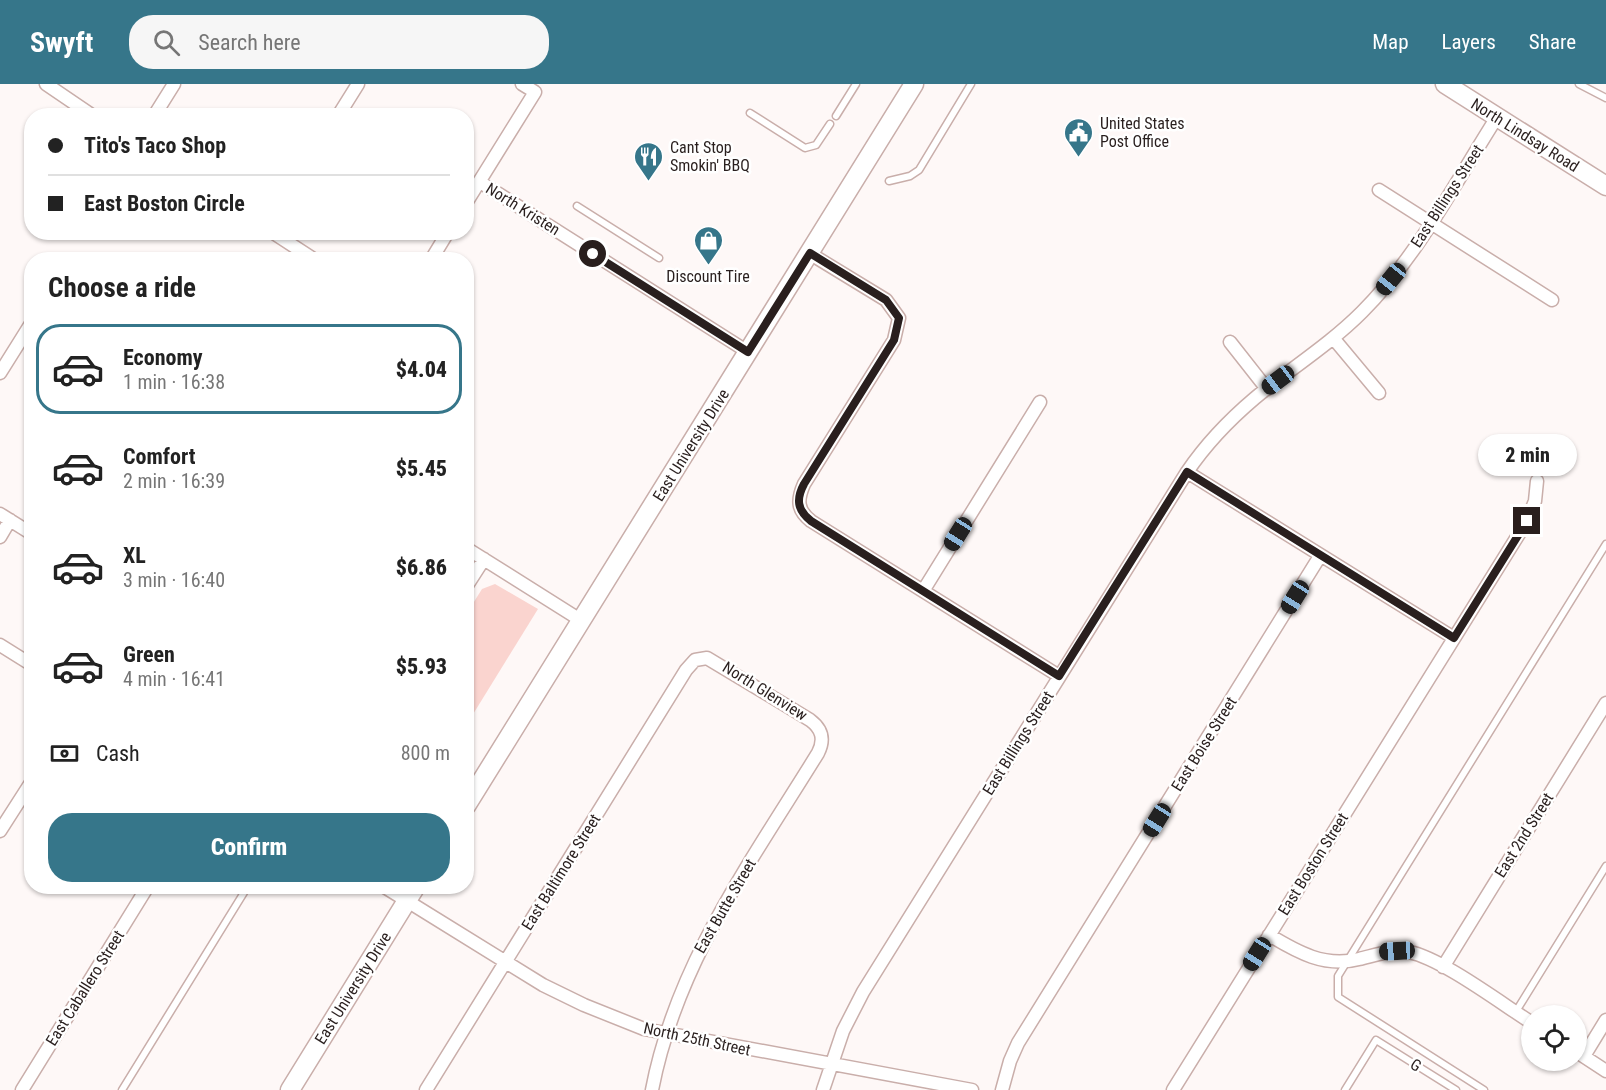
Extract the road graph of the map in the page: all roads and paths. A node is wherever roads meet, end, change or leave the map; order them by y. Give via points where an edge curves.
1 (46, 84) edge
2 (174, 84) edge
3 (358, 84) edge
4 (522, 84) edge
5 (856, 84) edge
6 (914, 84) edge
7 (971, 84) edge
8 (1445, 84) edge
9 (1579, 84) edge
10 (1606, 98) edge
11 (81, 108) edge
12 (159, 108) edge
13 (343, 108) edge
14 (750, 113) dead end
15 (836, 116) dead end
16 (1497, 117) junction
17 (830, 124) dead end
18 (889, 181) dead end
19 (480, 182) junction
20 (1606, 186) edge
21 (1379, 190) dead end
22 (474, 191) edge
23 (577, 206) dead end
24 (1430, 223) junction
25 (285, 240) edge
26 (303, 252) edge
27 (810, 253) junction
28 (659, 258) dead end
29 (1552, 300) dead end
30 (24, 335) edge
31 (1334, 339) junction
32 (1230, 342) dead end
33 (748, 352) junction
34 (0, 373) edge
35 (1267, 388) junction
36 (1379, 393) dead end
37 (1040, 402) dead end
38 (1187, 472) junction
39 (1537, 481) dead end
40 (5, 517) edge
41 (24, 529) edge
42 (0, 537) edge
43 (1606, 544) edge
44 (474, 553) edge
45 (1320, 556) junction
46 (484, 559) junction
47 (474, 575) edge
48 (923, 591) junction
49 (582, 621) junction
50 (1454, 638) junction
51 (0, 645) edge
52 (701, 657) joint
53 (24, 660) edge
54 (1059, 676) junction
55 (1606, 703) edge
56 (822, 734) joint
57 (474, 793) edge
58 (24, 794) edge
59 (0, 831) edge
60 (1606, 866) edge
61 (143, 894) edge
62 (244, 894) edge
63 (412, 894) edge
64 (1269, 935) junction
65 (1347, 961) junction
66 (505, 963) junction
67 (1443, 967) junction
68 (1515, 1013) junction
69 (1521, 1017) edge
70 (1606, 1020) edge
71 (666, 1035) junction
72 (1587, 1045) edge
73 (1587, 1059) edge
74 (830, 1065) junction
75 (1606, 1071) edge
76 (22, 1090) edge
77 (122, 1090) edge
78 (290, 1090) edge
79 (426, 1090) edge
80 (652, 1090) edge
81 (823, 1090) edge
82 (972, 1090) edge
83 (1002, 1090) edge
84 (1173, 1090) edge
85 (1346, 1090) edge
86 (1456, 1090) edge
87 (1484, 1090) edge

1 - 11 street
2 - 12 street
3 - 13 street
4 - 19 street via 535,92
5 - 15 lane
6 - 27 main road, East University Drive
7 - 18 lane via 919,170
8 - 16 main road, North Lindsay Road
9 - 10 lane
14 - 17 lane via 804,148 816,145
16 - 20 main road, North Lindsay Road
16 - 24 street, East Billings Street
19 - 22 street
19 - 33 street, North Kristen
21 - 24 street
23 - 28 lane
24 - 29 street
24 - 31 street, East Billings Street via 1377,296
25 - 26 street
27 - 33 main road, East University Drive
27 - 48 street via 886,300 899,318 894,340 804,484 799,505 811,521
30 - 34 street
31 - 35 street, East Billings Street
31 - 36 street
32 - 35 street
33 - 49 main road, East University Drive
35 - 38 street, East Billings Street via 1219,432
37 - 48 street
38 - 45 street
38 - 54 street, East Billings Street
39 - 50 street, East Boston Street via 1532,512
40 - 41 street
40 - 42 street
43 - 65 lane
44 - 46 street
45 - 50 street
45 - 83 street, East Boise Street via 1018,1044
46 - 47 street
46 - 49 street
48 - 54 street
49 - 57 main road, East University Drive
50 - 64 street, East Boston Street
51 - 53 street
52 - 56 street, North Glenview via 720,663 800,713
52 - 66 street, East Baltimore Street via 686,670
54 - 74 street, East Billings Street via 863,992
55 - 67 street, East 2nd Street
56 - 71 street, East Butte Street via 818,753 699,951
58 - 59 street
60 - 68 lane
61 - 76 street, East Caballero Street
62 - 77 lane
63 - 66 street, North 25th Street
63 - 78 main road, East University Drive
64 - 65 street via 1311,958
64 - 84 street, East Boston Street
65 - 67 street via 1397,951 1420,955
65 - 87 lane via 1338,976 1338,997
66 - 71 street, North 25th Street via 584,1005
66 - 79 street, East Baltimore Street
67 - 68 street
68 - 69 street
70 - 72 street
71 - 74 street, North 25th Street
71 - 80 street, East Butte Street
73 - 75 street
74 - 81 street, East Billings Street
74 - 82 street, North 25th Street
85 - 86 lane, G via 1376,1040

